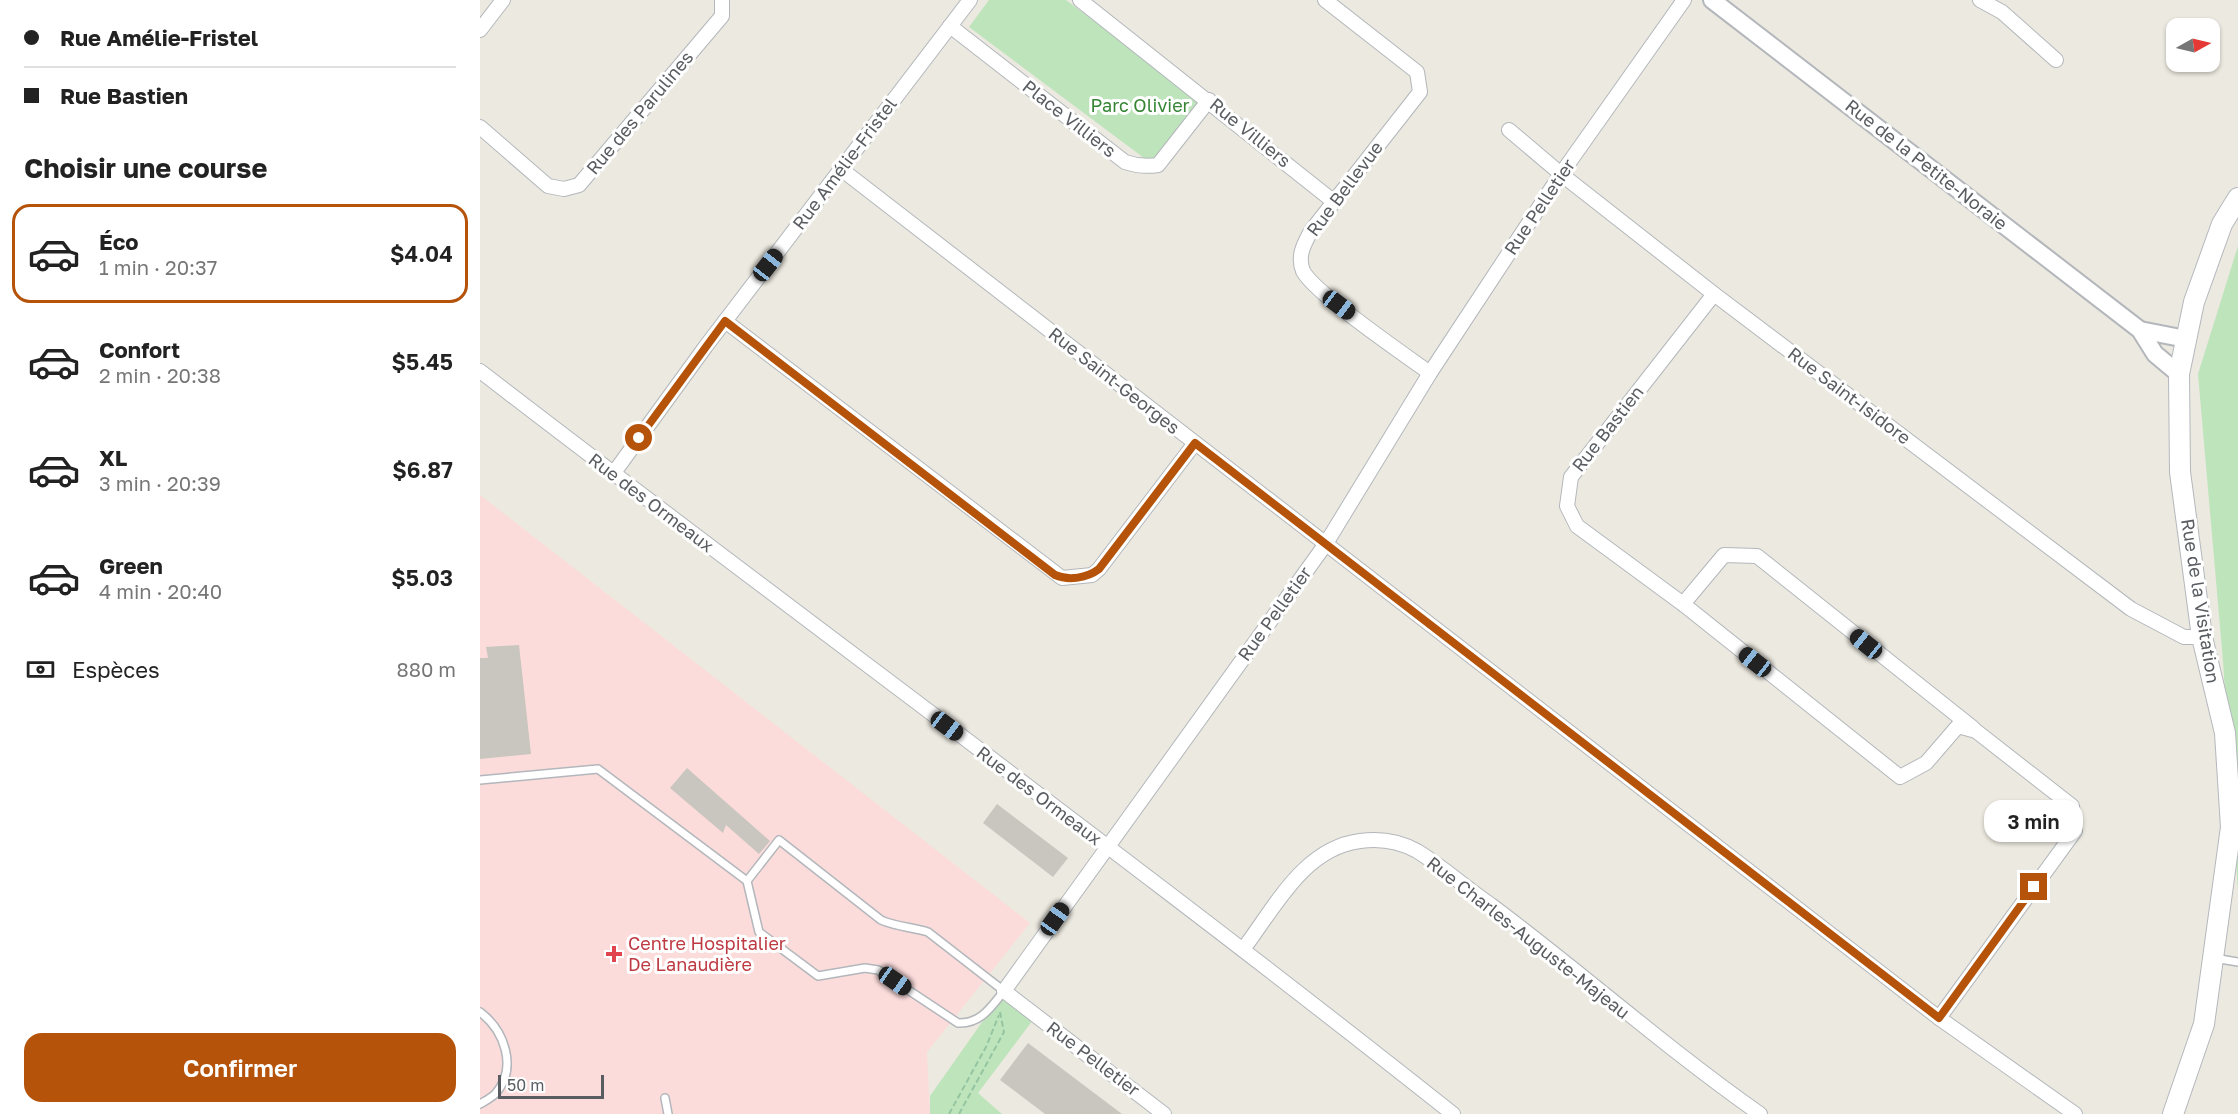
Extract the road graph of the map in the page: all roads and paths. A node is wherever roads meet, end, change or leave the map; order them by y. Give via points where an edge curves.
1 (503, 0) edge
2 (722, 0) edge
3 (970, 0) edge
4 (1080, 0) edge
5 (1325, 0) edge
6 (1684, 0) edge
7 (1712, 0) edge
8 (1980, 0) edge
9 (950, 26) junction
10 (480, 30) edge
11 (2056, 60) dead end
12 (1209, 100) junction
13 (480, 127) edge
14 (1509, 130) dead end
15 (842, 169) junction
16 (1561, 174) junction
17 (2238, 198) edge
18 (1333, 201) junction
19 (1714, 294) junction
20 (725, 321) junction
21 (2140, 330) junction
22 (2186, 339) junction
23 (480, 371) edge
24 (1430, 373) junction
25 (2179, 374) junction
26 (1195, 443) junction
27 (613, 474) junction
28 (1325, 545) junction
29 (1683, 604) junction
30 (2202, 637) junction
31 (1976, 730) junction
32 (480, 780) edge
33 (1106, 846) junction
34 (747, 881) junction
35 (1244, 948) junction
36 (2214, 958) junction
37 (2238, 962) edge
38 (1004, 991) junction
39 (480, 1012) edge
40 (1939, 1018) junction
41 (665, 1098) dead end
42 (480, 1104) edge
43 (669, 1114) edge
44 (949, 1114) edge
45 (959, 1114) edge
46 (1164, 1114) edge
47 (1453, 1114) edge
48 (1760, 1114) edge
49 (2075, 1114) edge
50 (2173, 1114) edge

1 - 10 street
2 - 13 street, Rue des Parulines via 722,16 579,185 564,189 548,186
3 - 9 street, Rue Amélie-Fristel
4 - 12 street, Rue Villiers
5 - 18 street, Rue Bellevue via 1417,72 1420,92
6 - 16 street, Rue Pelletier
7 - 21 street, Rue de la Petite-Noraie
8 - 11 street via 2002,12
9 - 12 street, Place Villiers via 1125,162 1134,165 1158,165
9 - 15 street, Rue Amélie-Fristel
12 - 18 street, Rue Villiers
14 - 16 street, Rue Saint-Isidore
15 - 20 street, Rue Amélie-Fristel
15 - 26 street, Rue Saint-Georges
16 - 19 street, Rue Saint-Isidore
16 - 24 street, Rue Pelletier
17 - 22 main road, Rue de la Visitation via 2222,224 2194,302
18 - 24 street, Rue Bellevue via 1303,246 1303,270 1322,292
19 - 29 street, Rue Bastien via 1571,477 1567,506 1576,526
19 - 30 street, Rue Saint-Isidore via 2131,609 2184,637
20 - 26 street via 1062,578 1092,575 1099,569
20 - 27 street, Rue Amélie-Fristel
21 - 22 street, Rue de la Petite-Noraie
21 - 25 street, Rue de la Petite-Noraie via 2155,354
22 - 25 main road, Rue de la Visitation
23 - 27 street, Rue des Ormeaux
24 - 28 street, Rue Pelletier
25 - 30 main road, Rue de la Visitation via 2180,472
26 - 28 street, Rue Saint-Georges
27 - 33 street, Rue des Ormeaux
28 - 33 street, Rue Pelletier
28 - 40 street, Rue Saint-Georges
29 - 31 street, Rue Bastien via 1900,777 1926,763 1958,726
29 - 31 street via 1724,555 1757,556
30 - 36 main road, Rue de la Visitation via 2225,733 2231,827
31 - 40 street via 2072,806 2075,831
32 - 34 lane via 598,769
33 - 35 street, Rue des Ormeaux
33 - 38 street, Rue Pelletier
34 - 38 lane via 779,840 881,920 928,932
34 - 38 lane via 759,932 818,976 865,968 878,970 958,1023 971,1024 983,1016
35 - 47 street, Rue des Ormeaux
35 - 48 street, Rue Charles-Auguste-Majeau via 1300,872 1321,854 1359,841 1390,840 1417,851 1527,932 1633,1019
36 - 37 lane
36 - 50 main road, Rue de la Visitation via 2204,1024
38 - 46 street, Rue Pelletier
39 - 42 lane via 493,1022 505,1045 507,1070 496,1093
40 - 49 street, Rue Saint-Georges
41 - 43 lane
44 - 45 path via 986,1047 1000,1012 1004,1032

